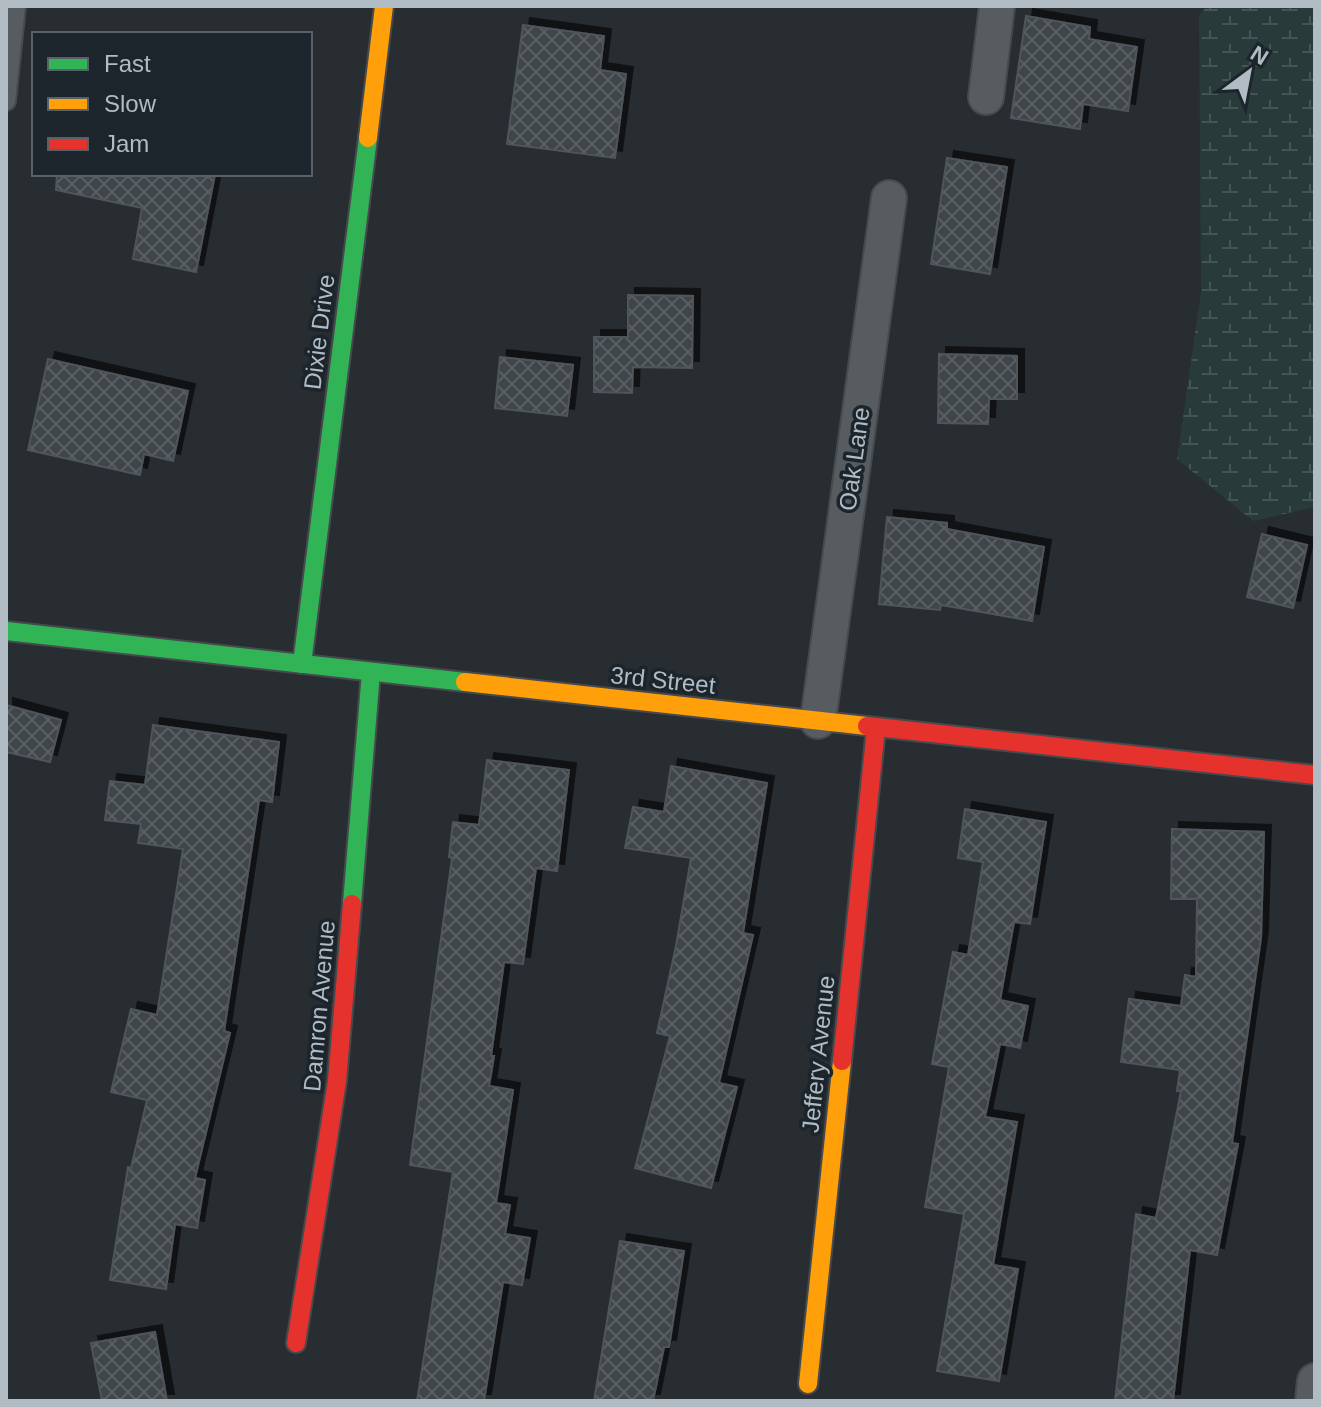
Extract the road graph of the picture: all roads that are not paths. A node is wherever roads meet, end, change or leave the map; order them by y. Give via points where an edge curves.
1 (16, 6) edge
2 (384, 6) edge
3 (997, 6) edge
4 (986, 97) dead end
5 (6, 101) edge
6 (889, 198) dead end
7 (6, 631) edge
8 (302, 664) junction
9 (371, 672) junction
10 (818, 721) junction
11 (876, 728) junction
12 (1315, 775) edge
13 (296, 1343) dead end
14 (1315, 1381) edge
15 (808, 1384) dead end
16 (1313, 1401) edge

1 - 5 lane
2 - 8 street, Dixie Drive
3 - 4 street
6 - 10 street, Oak Lane
7 - 8 street, 3rd Street
8 - 9 street, 3rd Street
9 - 10 street, 3rd Street
9 - 13 street, Damron Avenue via 337,1081
10 - 11 street, 3rd Street
11 - 12 street, 3rd Street
11 - 15 street, Jeffery Avenue
14 - 16 street

